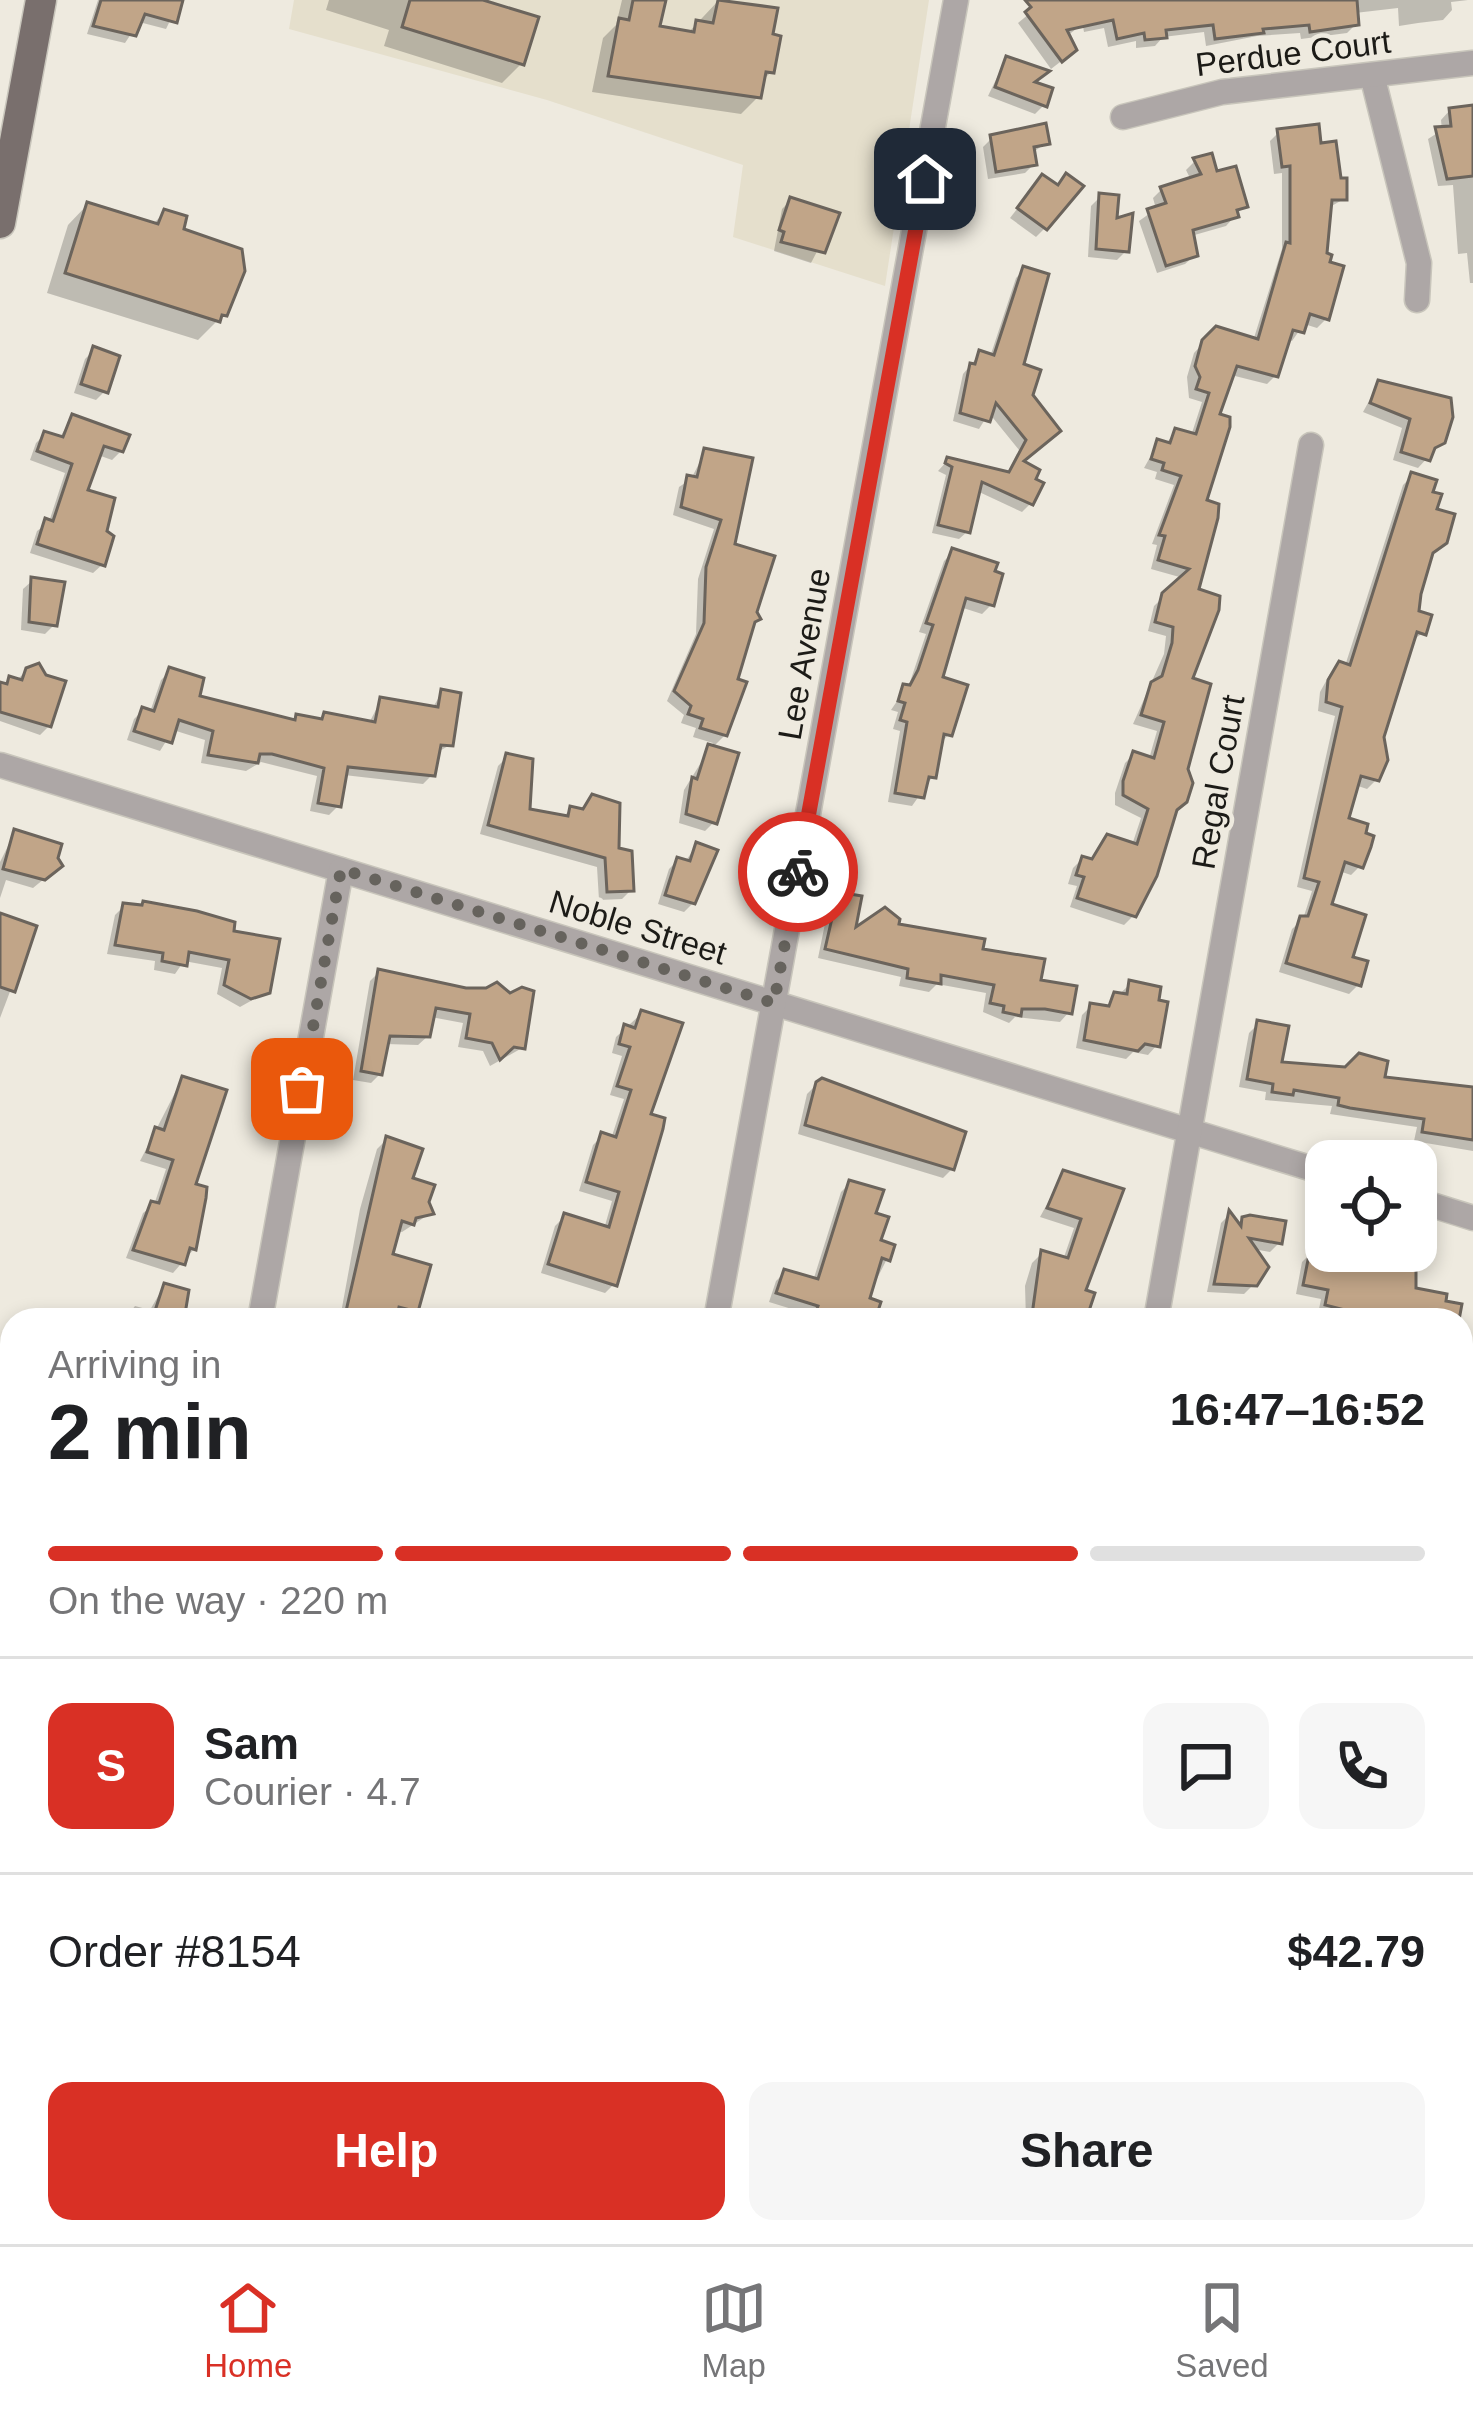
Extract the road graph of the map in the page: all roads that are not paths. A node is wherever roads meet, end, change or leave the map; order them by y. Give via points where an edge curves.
1 (41, 0) edge
2 (956, 0) edge
3 (1473, 64) edge
4 (1372, 75) junction
5 (1123, 117) dead end
6 (0, 223) edge
7 (1417, 300) dead end
8 (1311, 445) dead end
9 (0, 765) edge
10 (341, 869) junction
11 (774, 1003) junction
12 (1190, 1130) junction
13 (1305, 1166) edge
14 (1437, 1207) edge
15 (1473, 1218) edge
16 (262, 1308) edge
17 (718, 1308) edge
18 (1158, 1308) edge

1 - 6 main road
2 - 11 street, Lee Avenue
3 - 4 street, Perdue Court
4 - 5 street, Perdue Court via 1222,92
4 - 7 street via 1419,263
8 - 12 street, Regal Court
9 - 10 street, Noble Street
10 - 11 street, Noble Street
10 - 16 street
11 - 12 street, Noble Street
11 - 17 street, Lee Avenue
12 - 13 street, Noble Street
12 - 18 street, Regal Court
14 - 15 street

